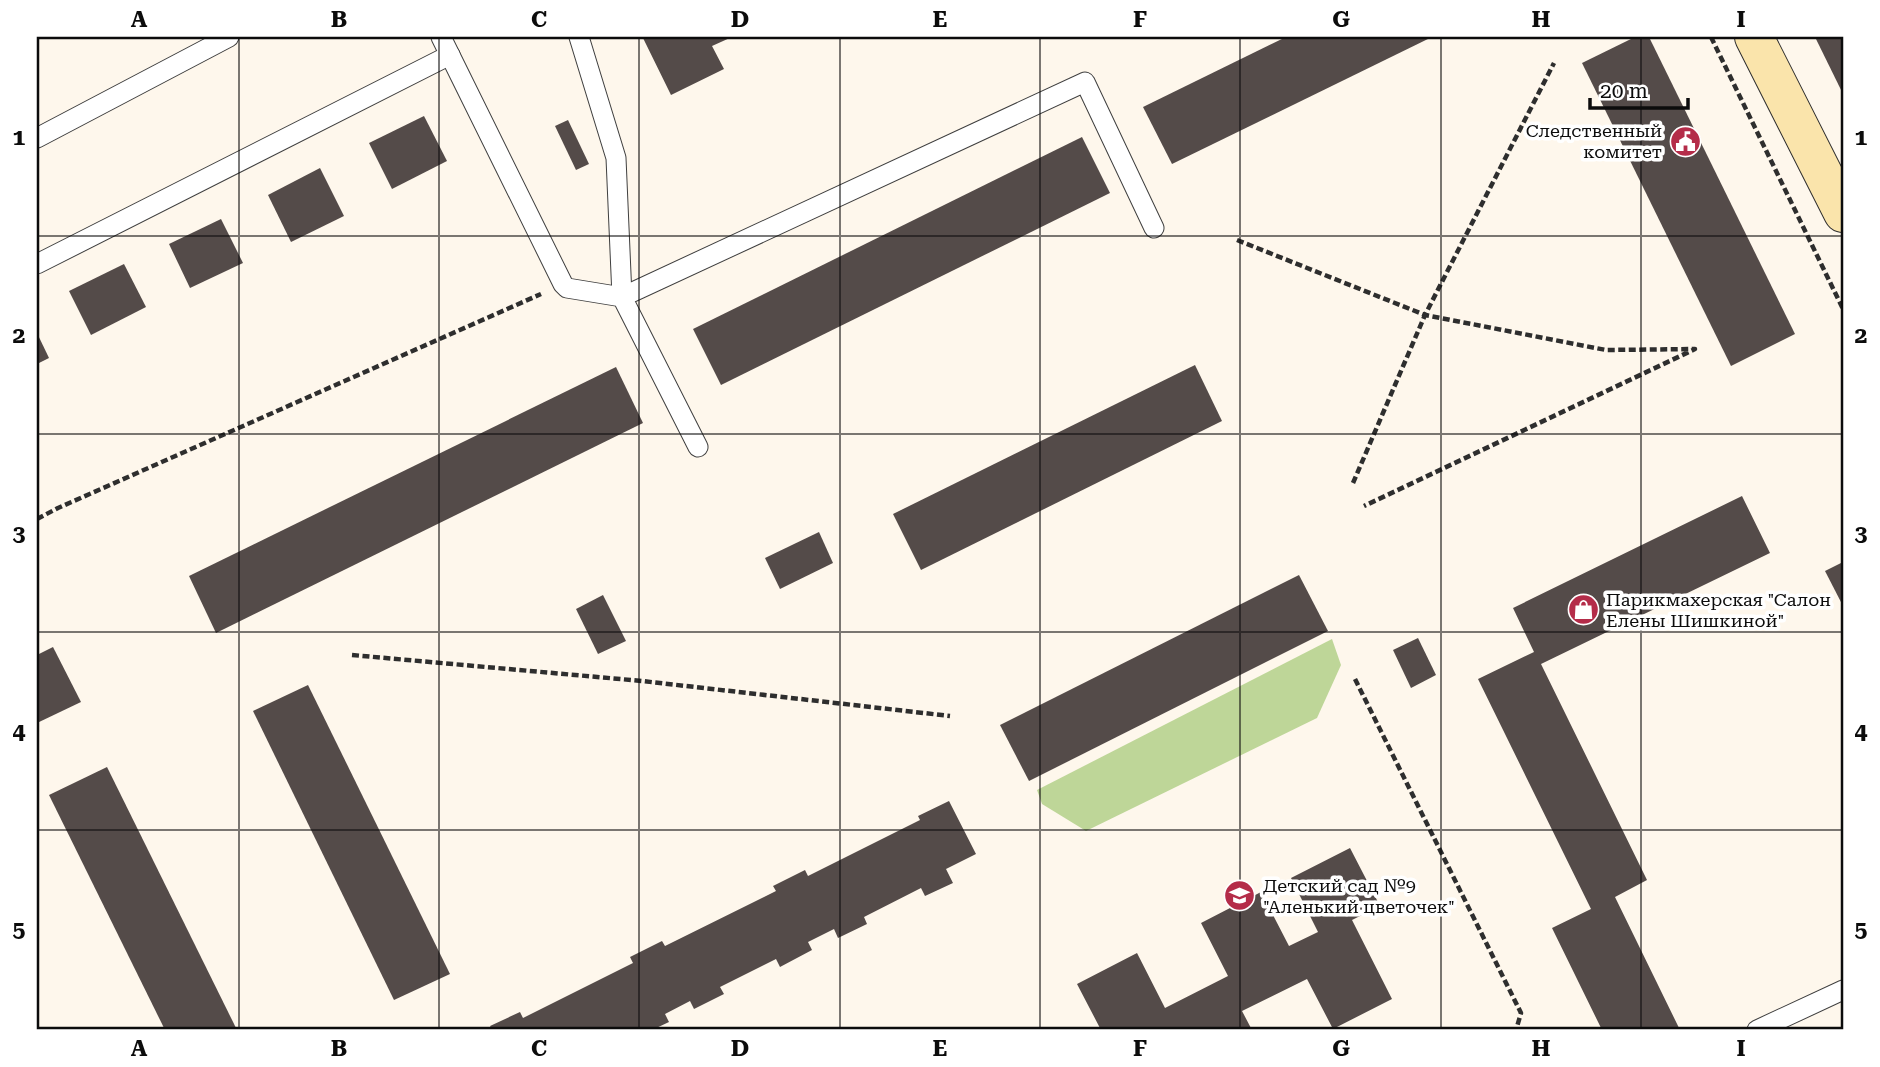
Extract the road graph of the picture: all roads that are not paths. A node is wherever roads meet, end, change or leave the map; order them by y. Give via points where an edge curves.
1 (229, 37) edge
2 (441, 37) edge
3 (579, 37) edge
4 (1754, 37) edge
5 (450, 55) junction
6 (37, 138) edge
7 (1843, 214) edge
8 (1154, 228) dead end
9 (37, 264) edge
10 (622, 297) junction
11 (698, 447) dead end
12 (1843, 990) edge
13 (1757, 1030) edge

1 - 6 lane
2 - 5 lane
3 - 10 lane via 616,158
4 - 7 street
5 - 9 lane
5 - 10 lane via 563,284
8 - 10 lane via 1085,82
10 - 11 lane
12 - 13 lane

